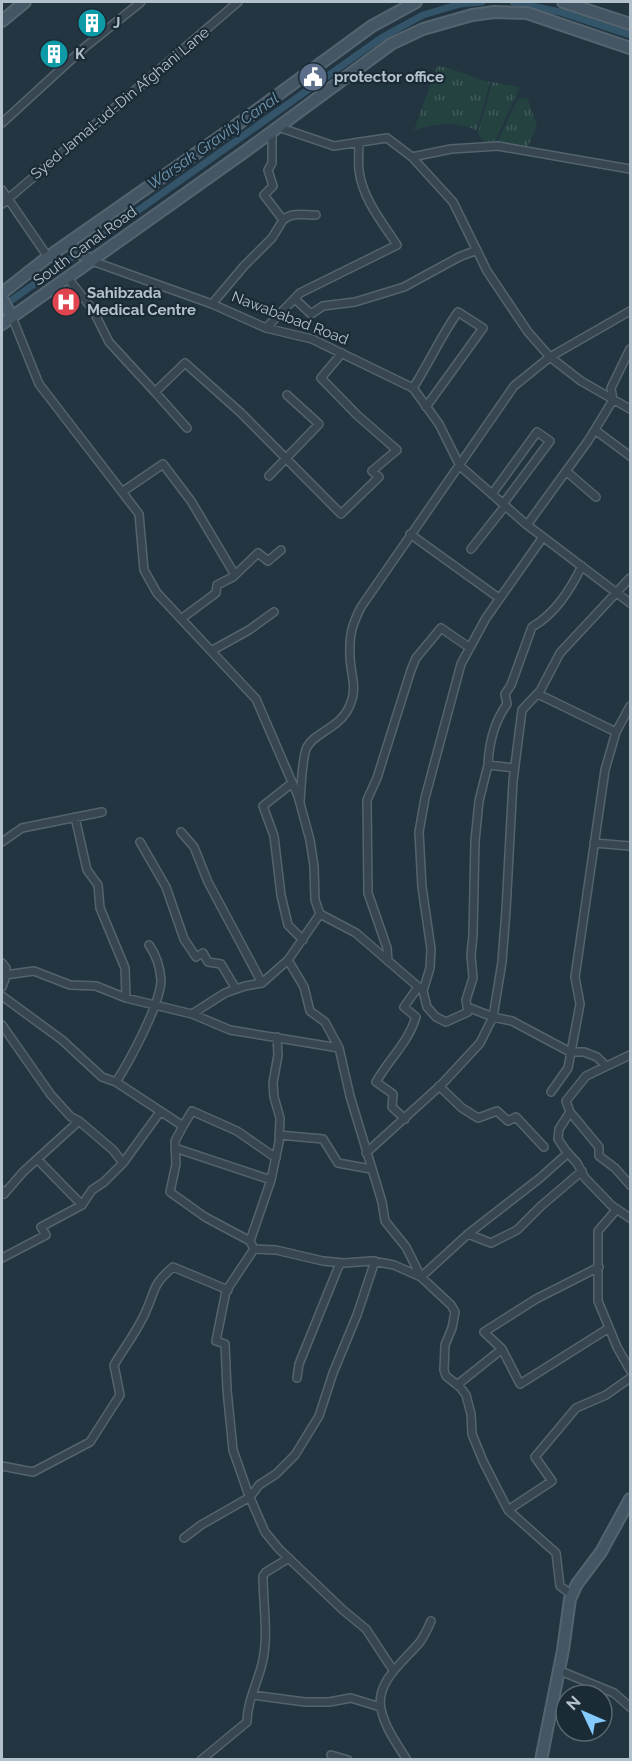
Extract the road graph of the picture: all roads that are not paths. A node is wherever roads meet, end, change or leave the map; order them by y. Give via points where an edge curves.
1 (25, 2) edge
2 (141, 2) edge
3 (238, 2) edge
4 (417, 2) edge
5 (562, 2) edge
6 (2, 21) edge
7 (630, 24) edge
8 (630, 48) edge
9 (2, 123) edge
10 (275, 129) junction
11 (359, 142) junction
12 (412, 157) junction
13 (630, 169) edge
14 (2, 190) edge
15 (4, 201) edge
16 (316, 215) dead end
17 (283, 220) junction
18 (71, 247) junction
19 (477, 250) junction
20 (48, 257) junction
21 (89, 259) junction
22 (67, 277) junction
23 (2, 293) edge
24 (295, 299) junction
25 (2, 300) edge
26 (212, 304) junction
27 (630, 313) edge
28 (12, 315) junction
29 (2, 324) edge
30 (266, 328) junction
31 (630, 349) edge
32 (342, 353) junction
33 (550, 357) junction
34 (413, 388) junction
35 (155, 392) junction
36 (287, 395) dead end
37 (613, 400) junction
38 (426, 407) junction
39 (630, 409) edge
40 (187, 428) dead end
41 (595, 430) junction
42 (630, 456) edge
43 (286, 459) junction
44 (460, 466) junction
45 (566, 471) junction
46 (269, 476) dead end
47 (123, 492) junction
48 (492, 494) junction
49 (596, 497) dead end
50 (504, 505) junction
51 (526, 525) junction
52 (411, 534) junction
53 (543, 537) junction
54 (471, 549) dead end
55 (281, 550) dead end
56 (582, 566) junction
57 (235, 575) junction
58 (630, 578) edge
59 (617, 593) junction
60 (499, 598) junction
61 (630, 603) edge
62 (274, 612) dead end
63 (181, 619) junction
64 (470, 648) junction
65 (211, 651) junction
66 (537, 694) junction
67 (630, 706) edge
68 (616, 732) junction
69 (488, 765) junction
70 (514, 768) junction
71 (292, 783) junction
72 (300, 802) junction
73 (102, 812) dead end
74 (75, 817) junction
75 (181, 832) dead end
76 (2, 842) edge
77 (140, 842) dead end
78 (594, 843) junction
79 (630, 846) edge
80 (320, 914) junction
81 (303, 940) junction
82 (149, 945) dead end
83 (288, 960) junction
84 (388, 961) junction
85 (2, 963) edge
86 (5, 975) junction
87 (262, 982) junction
88 (2, 987) edge
89 (236, 989) junction
90 (420, 989) junction
91 (2, 996) edge
92 (126, 998) junction
93 (153, 1006) junction
94 (468, 1012) junction
95 (192, 1014) junction
96 (493, 1017) junction
97 (2, 1025) edge
98 (277, 1037) junction
99 (339, 1048) junction
100 (570, 1052) junction
101 (630, 1055) edge
102 (605, 1065) junction
103 (116, 1082) junction
104 (439, 1086) junction
105 (550, 1092) dead end
106 (160, 1112) junction
107 (570, 1112) junction
108 (405, 1119) junction
109 (79, 1121) junction
110 (183, 1125) junction
111 (279, 1135) junction
112 (544, 1147) dead end
113 (175, 1148) junction
114 (366, 1153) junction
115 (568, 1153) junction
116 (276, 1158) junction
117 (37, 1159) junction
118 (123, 1163) junction
119 (371, 1169) junction
120 (582, 1171) junction
121 (271, 1180) junction
122 (630, 1185) edge
123 (2, 1190) edge
124 (82, 1205) junction
125 (617, 1209) junction
126 (630, 1218) edge
127 (468, 1234) junction
128 (250, 1241) junction
129 (254, 1249) junction
130 (2, 1258) edge
131 (375, 1261) junction
132 (340, 1263) junction
133 (599, 1267) junction
134 (421, 1277) junction
135 (228, 1290) junction
136 (609, 1328) junction
137 (502, 1349) junction
138 (630, 1370) edge
139 (297, 1378) dead end
140 (630, 1378) edge
141 (457, 1384) junction
142 (2, 1466) edge
143 (250, 1497) junction
144 (630, 1499) edge
145 (508, 1510) junction
146 (184, 1538) dead end
147 (289, 1558) junction
148 (572, 1595) junction
149 (431, 1621) dead end
150 (393, 1670) junction
151 (558, 1670) junction
152 (252, 1695) junction
153 (380, 1707) junction
154 (630, 1707) edge
155 (331, 1755) dead end
156 (201, 1760) edge
157 (348, 1760) edge
158 (407, 1760) edge
159 (541, 1760) edge

1 - 6 main road
2 - 9 street
3 - 15 street, Syed Jamal-ud-Din Afghani Lane
4 - 18 main road via 372,26
5 - 7 main road
8 - 10 main road, South Canal Road via 526,13 472,15 423,29 391,44
10 - 11 street via 334,146
10 - 17 street via 268,170 273,186 264,195
10 - 21 main road, South Canal Road
11 - 12 street via 387,138
11 - 24 street via 363,187 397,245
12 - 13 street via 498,146
12 - 19 street via 453,202
14 - 15 street
15 - 20 street
16 - 17 street via 294,214
17 - 26 street via 272,238
18 - 20 main road
18 - 21 main road
19 - 24 street via 404,287 355,302 323,306 311,314
19 - 33 street via 528,332
20 - 23 main road
21 - 22 main road, South Canal Road
21 - 26 street, Nawababad Road
22 - 28 main road, South Canal Road
22 - 35 street via 93,310 109,342
24 - 30 street
25 - 28 main road
26 - 30 street, Nawababad Road
27 - 33 street
28 - 29 main road, South Canal Road
28 - 47 street via 39,384
30 - 32 street, Nawababad Road via 312,339
31 - 37 street via 611,388
32 - 34 street, Nawababad Road
32 - 43 street via 321,378 397,450 372,471 379,477 341,514
33 - 37 street
33 - 44 street via 514,386
34 - 38 street, Nawababad Road
34 - 38 street via 458,312 483,328
35 - 40 street
35 - 43 street via 185,363
36 - 43 street via 319,424
37 - 39 street
37 - 41 street
38 - 44 street, Nawababad Road
41 - 42 street
41 - 45 street
43 - 46 street
44 - 48 street, Nawababad Road
44 - 52 street
45 - 49 street
45 - 51 street
47 - 57 street via 162,464 191,501
47 - 63 street via 139,514 144,570 157,593
48 - 50 street, Nawababad Road
48 - 50 street via 537,432 549,441
50 - 51 street, Nawababad Road
50 - 54 street
51 - 53 street, Nawababad Road
52 - 60 street
52 - 72 street via 351,627 350,657 355,684 350,705 338,724 307,747
53 - 56 street
53 - 60 street
55 - 57 street via 268,561 258,553
56 - 59 street
56 - 69 street via 571,590 543,621 532,627 505,694 507,704 498,718
57 - 63 street via 217,585 216,593
58 - 59 street
59 - 61 street
59 - 66 street via 560,653
60 - 64 street
62 - 65 street
63 - 65 street
64 - 84 street via 441,628 416,658 367,800 368,893
64 - 90 street via 461,664 441,736 419,832 431,949 430,968
65 - 71 street via 256,699
66 - 68 street
66 - 70 street via 522,710
67 - 68 street
68 - 78 street
69 - 70 street
69 - 94 street via 475,841 473,978 466,1000
70 - 96 street via 502,962
71 - 72 street
71 - 81 street via 263,806 274,836 288,925
72 - 80 street via 310,840 315,900
73 - 74 street
74 - 76 street via 22,828
74 - 92 street via 87,870 98,885 100,908 125,968
75 - 87 street via 194,848
77 - 89 street via 166,887 184,939 196,957 203,953 208,962 221,964
78 - 79 street
78 - 100 street via 575,976 580,1004
80 - 81 street
80 - 84 street via 357,933
81 - 83 street
82 - 93 street via 158,957 161,982
83 - 87 street
83 - 99 street via 304,987 310,1011 325,1022
84 - 90 street
85 - 86 street
86 - 88 street
86 - 92 street via 34,971 70,985 96,986
87 - 89 street
89 - 95 street
90 - 94 street via 427,1007 446,1022
90 - 108 street via 404,1007 416,1017 411,1032 376,1082 393,1094 392,1107
91 - 103 street via 62,1040 102,1077
92 - 93 street
93 - 95 street
93 - 103 street via 139,1044
94 - 96 street via 470,1008
95 - 98 street via 230,1030
96 - 100 street via 512,1021
96 - 104 street via 480,1043
97 - 109 street via 51,1095 70,1117
98 - 99 street
98 - 111 street via 278,1063 273,1083
99 - 114 street
100 - 102 street via 584,1052
100 - 105 street via 568,1068
101 - 102 street
102 - 107 street via 586,1076 566,1101
103 - 106 street
104 - 108 street
104 - 112 street via 478,1118 497,1111 508,1121 516,1117
106 - 110 street
106 - 118 street
107 - 115 street via 559,1129 558,1139
107 - 122 street via 599,1147 599,1156
108 - 114 street
109 - 117 street
109 - 118 street
110 - 113 street
110 - 116 street via 192,1111 237,1131
111 - 116 street
111 - 119 street via 323,1139 338,1163
113 - 121 street
113 - 128 street via 170,1192 205,1217
114 - 119 street
115 - 120 street
115 - 127 street
116 - 121 street
117 - 123 street via 4,1194
117 - 124 street
118 - 124 street via 92,1190
119 - 134 street via 385,1221 406,1246
120 - 125 street
120 - 127 street via 517,1230 491,1242
121 - 128 street
124 - 130 street via 41,1227 45,1235
125 - 126 street
125 - 133 street via 598,1231
127 - 134 street
128 - 129 street
129 - 132 street
129 - 135 street
131 - 132 street
131 - 134 street
131 - 143 street via 319,1416 295,1455
132 - 139 street via 299,1364
133 - 136 street via 598,1301
133 - 137 street via 536,1299 484,1332
134 - 141 street via 455,1312 444,1346 444,1370
135 - 142 street via 173,1267 153,1289 146,1312 114,1365 120,1395 90,1442 33,1472
135 - 143 street via 216,1341 225,1344 233,1450
136 - 137 street via 520,1384
136 - 138 street
137 - 141 street
140 - 145 street via 606,1395 576,1408 535,1457 552,1481
141 - 145 street via 466,1395 472,1434
143 - 146 street
143 - 147 street via 265,1532
144 - 148 main road
145 - 148 street via 556,1553 560,1586
147 - 150 street via 366,1629
147 - 152 street via 263,1576 266,1610 262,1662
148 - 151 main road
149 - 150 street via 422,1640
150 - 153 street via 384,1686
151 - 154 street via 614,1693
151 - 159 main road
152 - 153 street via 305,1702 351,1698
152 - 156 street via 244,1726
153 - 158 street
155 - 157 street

